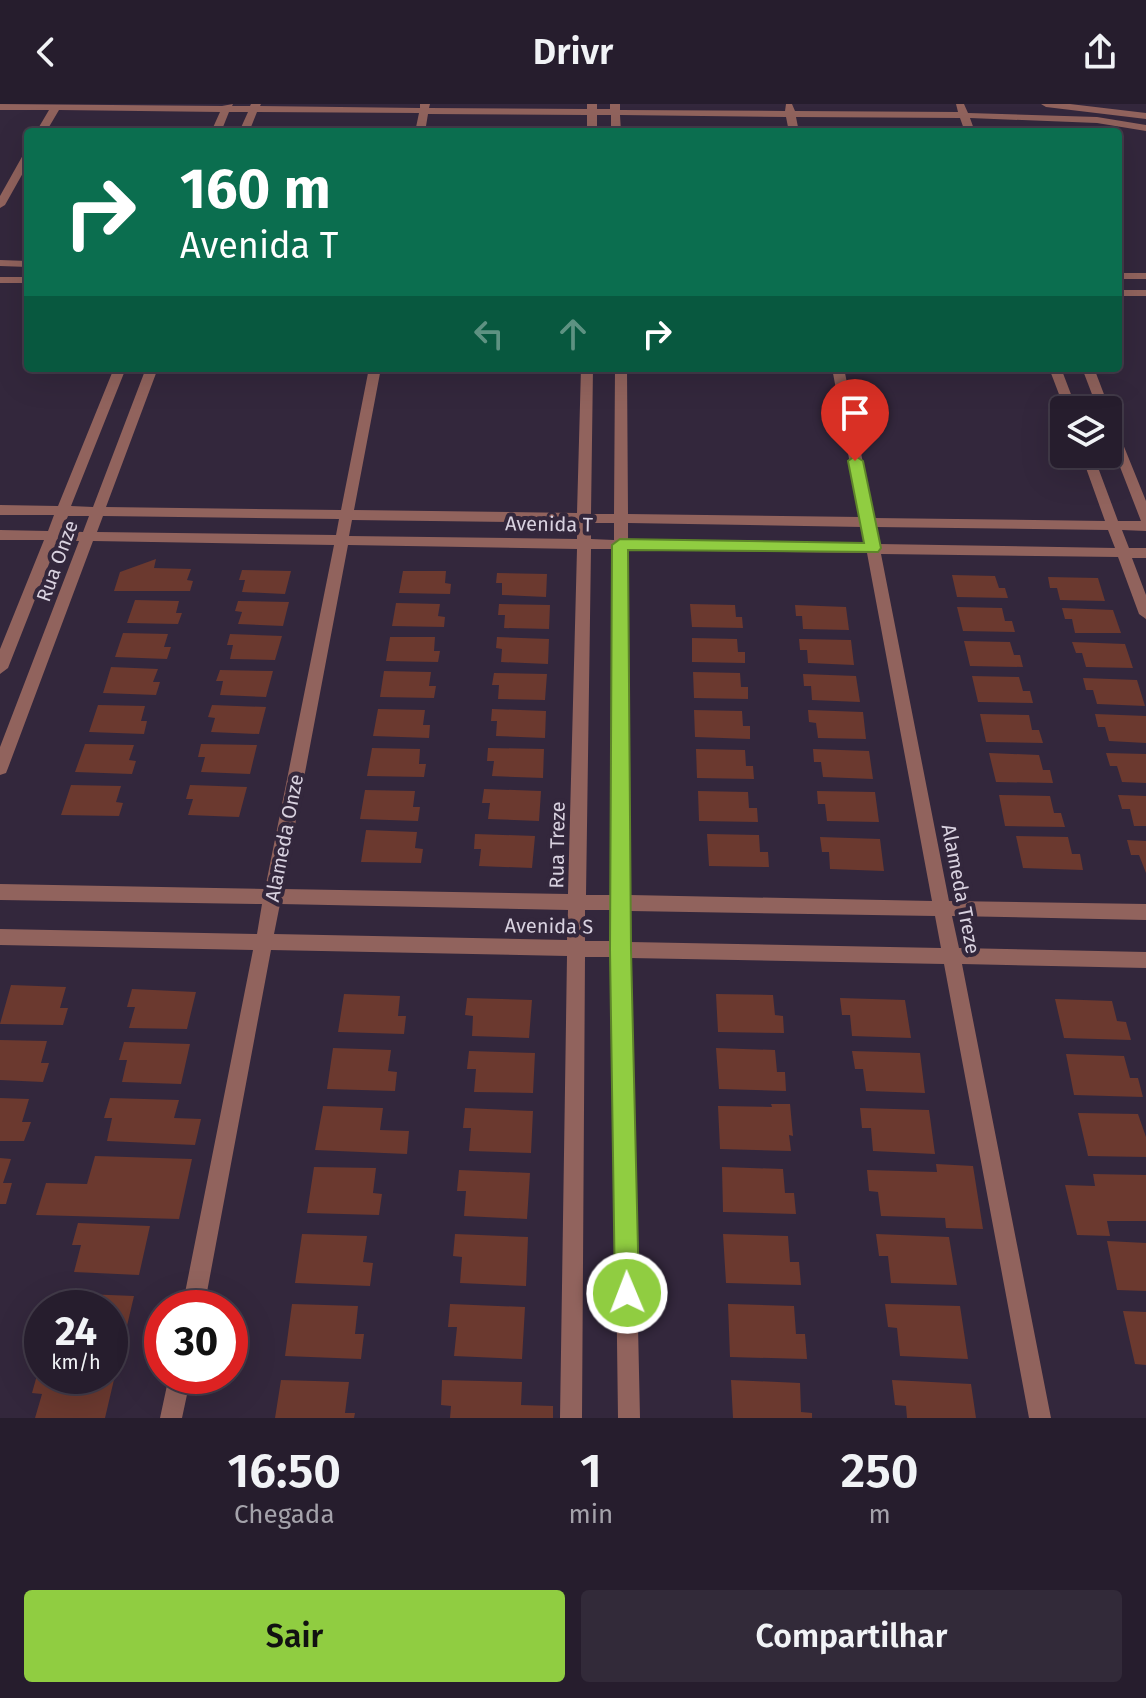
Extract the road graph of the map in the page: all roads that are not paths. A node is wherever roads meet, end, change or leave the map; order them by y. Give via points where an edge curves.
1 (983, 104) edge
2 (1046, 104) edge
3 (56, 106) edge
4 (227, 106) edge
5 (0, 107) edge
6 (254, 107) edge
7 (425, 107) edge
8 (592, 108) edge
9 (615, 108) edge
10 (790, 109) edge
11 (961, 109) edge
12 (1146, 116) edge
13 (990, 119) junction
14 (43, 128) edge
15 (218, 128) edge
16 (246, 128) edge
17 (421, 128) edge
18 (616, 128) edge
19 (968, 128) edge
20 (1146, 128) edge
21 (24, 162) edge
22 (0, 205) edge
23 (0, 263) edge
24 (24, 264) edge
25 (1122, 276) edge
26 (1146, 276) edge
27 (0, 280) edge
28 (24, 280) edge
29 (1122, 293) edge
30 (1146, 293) edge
31 (118, 372) edge
32 (150, 372) edge
33 (374, 372) edge
34 (587, 372) edge
35 (621, 372) edge
36 (839, 372) edge
37 (1057, 372) edge
38 (1090, 372) edge
39 (1066, 396) edge
40 (1099, 396) edge
41 (1122, 456) edge
42 (1092, 468) edge
43 (0, 510) edge
44 (63, 511) junction
45 (97, 511) junction
46 (345, 515) junction
47 (583, 518) junction
48 (1146, 518) edge
49 (620, 519) junction
50 (867, 522) junction
51 (1113, 525) junction
52 (1146, 526) edge
53 (0, 535) edge
54 (54, 536) junction
55 (87, 537) junction
56 (340, 540) junction
57 (582, 544) junction
58 (620, 545) junction
59 (873, 548) junction
60 (1123, 552) junction
61 (1146, 553) edge
62 (1146, 614) edge
63 (0, 668) edge
64 (0, 768) edge
65 (0, 892) edge
66 (274, 897) junction
67 (578, 904) junction
68 (622, 904) junction
69 (943, 909) junction
70 (1146, 912) edge
71 (0, 937) edge
72 (264, 943) junction
73 (576, 949) junction
74 (621, 950) junction
75 (952, 956) junction
76 (1146, 960) edge
77 (197, 1290) edge
78 (176, 1394) edge
79 (171, 1418) edge
80 (571, 1418) edge
81 (629, 1418) edge
82 (1040, 1418) edge

1 - 13 street
2 - 12 street
3 - 4 street
3 - 5 street
3 - 14 street
4 - 6 street
4 - 15 street
6 - 7 street
6 - 16 street
7 - 8 street
7 - 17 street
8 - 9 street
9 - 10 street
9 - 18 street
10 - 11 street
11 - 13 street
11 - 19 street
13 - 20 street via 1078,118
21 - 22 street
23 - 24 street
25 - 26 street
27 - 28 street
29 - 30 street
31 - 44 street, Rua Onze
32 - 45 street, Rua Onze
33 - 46 street, Alameda Onze
34 - 47 street, Rua Treze
35 - 49 street
36 - 50 street, Alameda Treze
37 - 39 street
38 - 40 street
41 - 48 street
42 - 51 street
43 - 44 street, Avenida T
44 - 45 street, Avenida T
44 - 54 street, Rua Onze
45 - 46 street, Avenida T
45 - 55 street, Rua Onze
46 - 47 street, Avenida T
46 - 56 street, Alameda Onze
47 - 49 street, Avenida T
47 - 57 street, Rua Treze
49 - 50 street, Avenida T
49 - 58 street
50 - 51 street, Avenida T
50 - 59 street, Alameda Treze
51 - 52 street, Avenida T
51 - 60 street
53 - 54 street, Avenida T
54 - 55 street, Avenida T
54 - 63 street, Rua Onze
55 - 56 street, Avenida T
55 - 64 street, Rua Onze
56 - 57 street, Avenida T
56 - 66 street, Alameda Onze
57 - 58 street, Avenida T
57 - 67 street, Rua Treze
58 - 59 street, Avenida T
58 - 68 street
59 - 60 street, Avenida T
59 - 69 street, Alameda Treze
60 - 61 street, Avenida T
60 - 62 street
65 - 66 street, Avenida S
66 - 67 street, Avenida S
66 - 72 street, Alameda Onze
67 - 68 street, Avenida S
67 - 73 street, Rua Treze
68 - 69 street, Avenida S
68 - 74 street
69 - 70 street, Avenida S
69 - 75 street, Alameda Treze
71 - 72 street, Avenida S
72 - 73 street, Avenida S
72 - 77 street, Alameda Onze
73 - 74 street, Avenida S
73 - 80 street, Rua Treze
74 - 75 street, Avenida S
74 - 81 street
75 - 76 street, Avenida S
75 - 82 street, Alameda Treze
78 - 79 street

